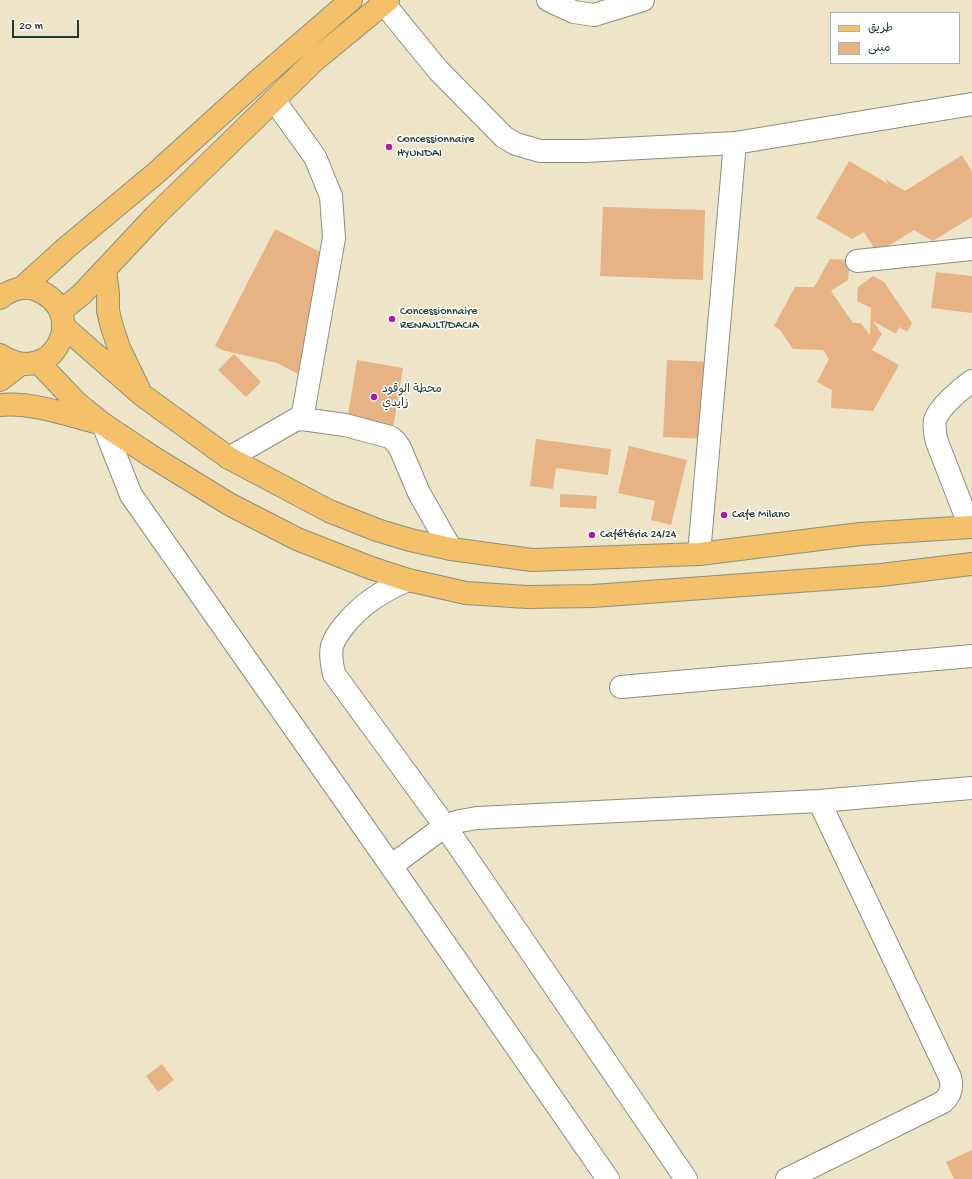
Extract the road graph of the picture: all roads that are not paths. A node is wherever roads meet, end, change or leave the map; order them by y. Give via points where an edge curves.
1 (351, 0) edge
2 (548, 0) edge
3 (643, 0) edge
4 (384, 1) edge
5 (274, 100) junction
6 (972, 104) edge
7 (735, 143) junction
8 (972, 249) edge
9 (856, 261) dead end
10 (105, 270) junction
11 (22, 288) junction
12 (0, 298) edge
13 (62, 319) junction
14 (0, 354) edge
15 (30, 363) junction
16 (0, 380) edge
17 (972, 381) edge
18 (142, 395) junction
19 (0, 405) edge
20 (302, 419) junction
21 (103, 424) junction
22 (229, 458) junction
23 (971, 527) edge
24 (451, 549) junction
25 (699, 554) junction
26 (972, 564) edge
27 (408, 580) junction
28 (972, 656) edge
29 (621, 686) dead end
30 (972, 788) edge
31 (819, 801) junction
32 (445, 826) junction
33 (391, 866) junction
34 (608, 1179) edge
35 (686, 1179) edge
36 (787, 1179) edge

1 - 11 main road
2 - 3 street via 574,12 594,15
4 - 5 main road
4 - 7 street via 438,70 504,137 516,144 540,151 585,151
5 - 10 main road via 156,215
5 - 20 street via 315,157 331,196 334,238
6 - 7 street
7 - 25 street
8 - 9 street
10 - 13 main road
10 - 18 main road via 108,311 112,327 119,348
11 - 12 main road
11 - 13 main road via 34,289 45,294 54,301
13 - 15 main road via 62,338 56,348 48,357
13 - 18 main road
14 - 15 main road via 9,361
15 - 16 main road
15 - 21 main road
17 - 23 street via 944,406 935,419 934,430
18 - 22 main road
19 - 21 main road via 38,408
20 - 22 street via 295,420
20 - 24 street via 345,425 390,437 396,442 419,493
21 - 27 main road via 229,504 263,522 305,542
21 - 33 street via 131,495
22 - 24 main road via 329,511 377,530
23 - 25 main road via 860,534
24 - 25 main road via 532,560
26 - 27 main road via 881,575 593,596 527,597 466,593
27 - 32 street via 377,594 352,616 332,645 331,660 334,674
28 - 29 street
30 - 31 street
31 - 32 street via 493,817 460,821
31 - 36 street via 950,1077 952,1088 943,1102
32 - 33 street
32 - 35 street
33 - 34 street

